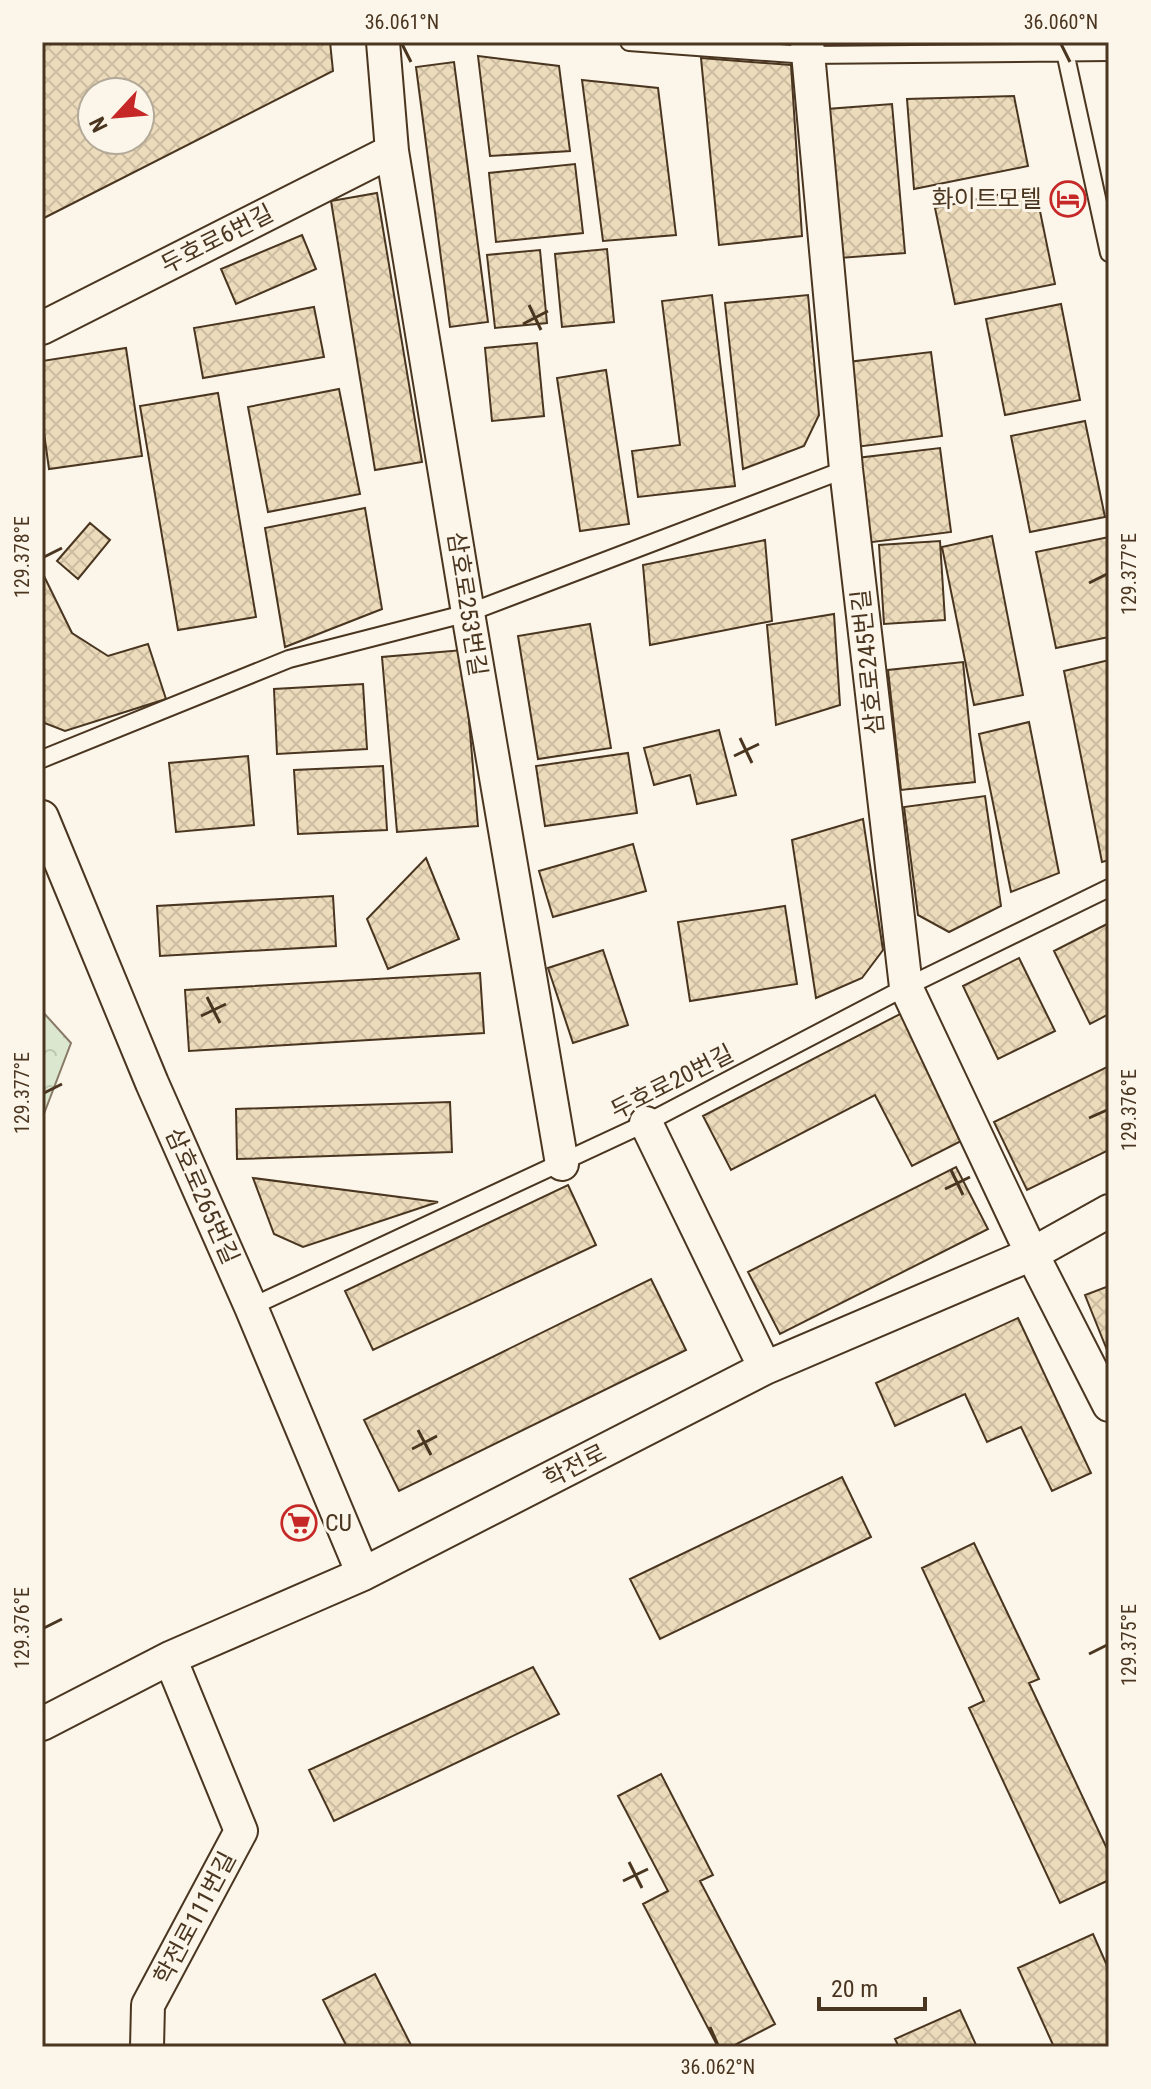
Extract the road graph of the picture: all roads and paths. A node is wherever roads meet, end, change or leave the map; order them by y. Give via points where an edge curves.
1 (383, 42) edge
2 (629, 42) edge
3 (807, 48) edge
4 (1065, 52) junction
5 (1109, 52) edge
6 (392, 151) junction
7 (1109, 253) edge
8 (42, 328) edge
9 (846, 469) junction
10 (468, 613) junction
11 (42, 759) edge
12 (42, 817) edge
13 (1109, 888) edge
14 (906, 987) junction
15 (646, 1123) junction
16 (562, 1164) junction
17 (1109, 1211) edge
18 (1032, 1254) junction
19 (251, 1307) junction
20 (765, 1368) junction
21 (1109, 1405) edge
22 (363, 1574) junction
23 (170, 1658) junction
24 (42, 1724) edge
25 (147, 2047) edge

1 - 6 street, 삼호로253번길
2 - 3 lane
3 - 4 lane
3 - 9 street, 삼호로245번길
4 - 5 lane
4 - 7 lane
6 - 8 street, 두호로6번길
6 - 10 street, 삼호로253번길
9 - 10 lane
9 - 14 street, 삼호로245번길
10 - 11 lane via 289,659
10 - 16 street, 삼호로253번길
12 - 19 street, 삼호로265번길
13 - 14 lane, 두호로20번길
14 - 15 lane, 두호로20번길
14 - 18 street, 삼호로245번길
15 - 16 lane, 두호로20번길
15 - 20 street
16 - 19 lane, 두호로20번길
17 - 18 street, 학전로
18 - 20 street, 학전로
18 - 21 street, 삼호로245번길
19 - 22 street, 삼호로265번길
20 - 22 street, 학전로
22 - 23 street, 학전로
23 - 24 street, 학전로
23 - 25 street, 학전로111번길 via 241,1831 148,2005

